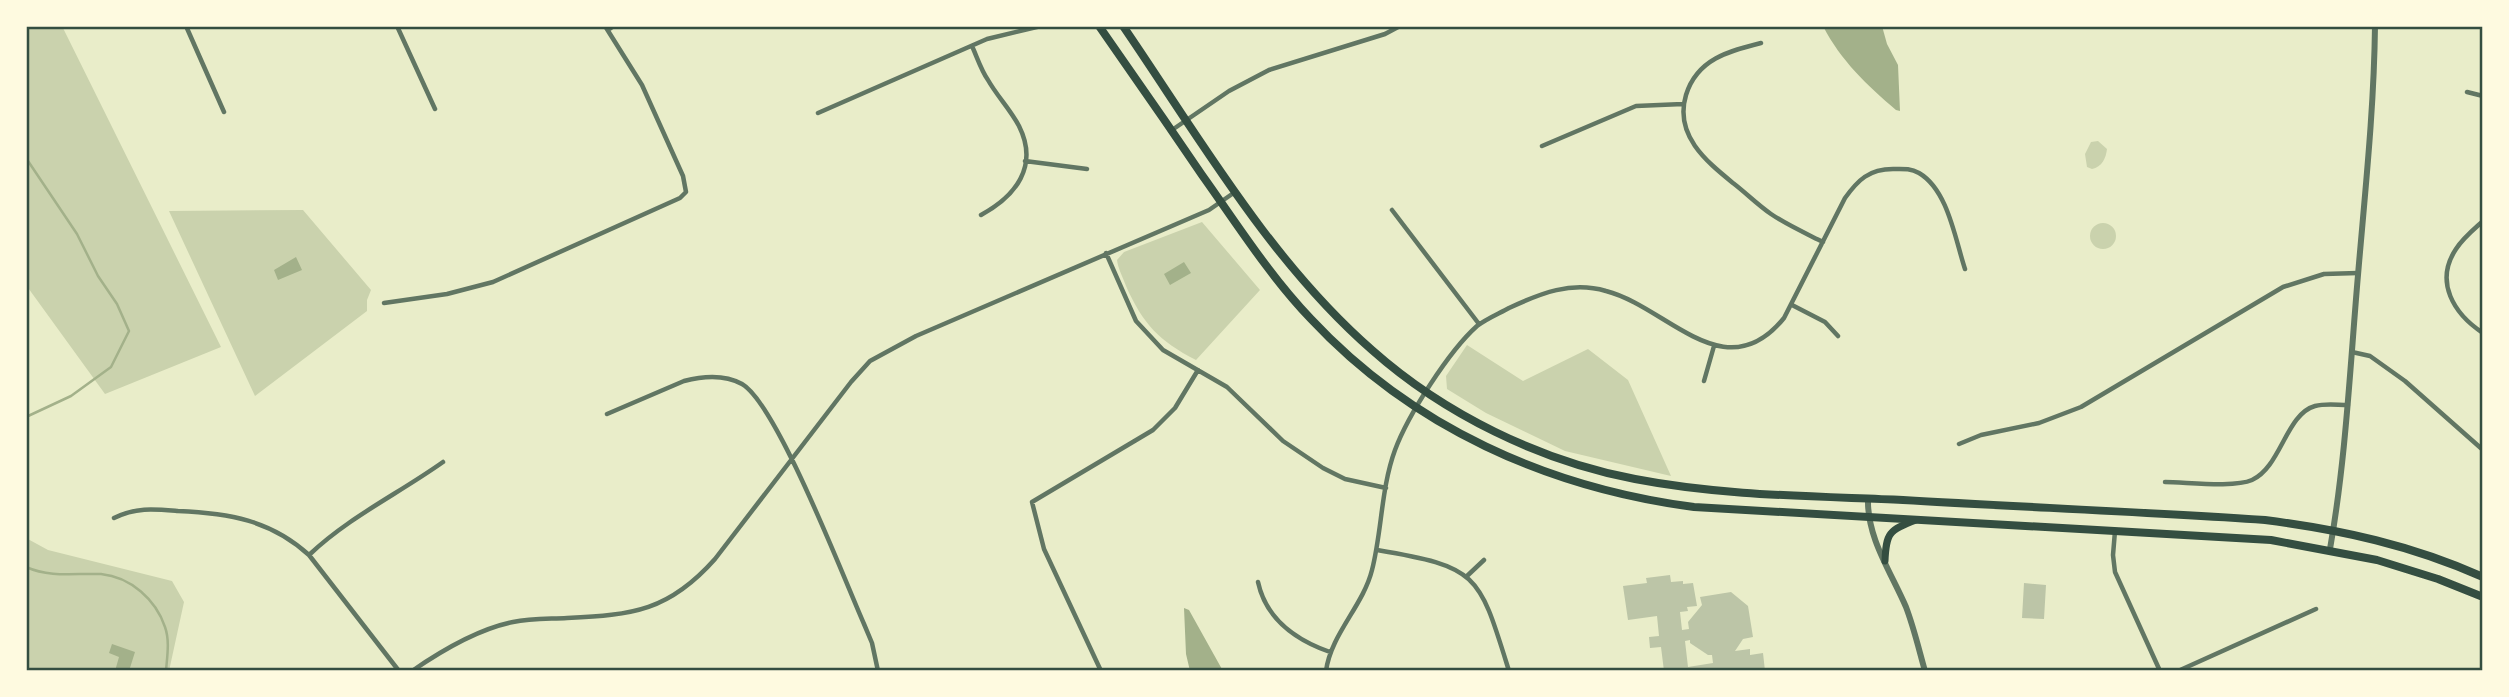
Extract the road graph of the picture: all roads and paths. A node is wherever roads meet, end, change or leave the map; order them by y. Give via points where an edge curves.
1 (186, 26) edge
2 (397, 26) edge
3 (614, 26) edge
4 (1041, 26) edge
5 (1099, 26) edge
6 (1123, 26) edge
7 (1400, 26) edge
8 (2375, 26) edge
9 (607, 28) edge
10 (1761, 43) dead end
11 (972, 45) junction
12 (2467, 92) dead end
13 (2483, 96) edge
14 (1684, 104) junction
15 (435, 109) dead end
16 (225, 112) dead end
17 (818, 113) dead end
18 (1186, 119) junction
19 (1172, 130) junction
20 (1542, 146) dead end
21 (1025, 161) junction
22 (1087, 169) dead end
23 (1236, 191) junction
24 (1221, 202) junction
25 (1392, 210) dead end
26 (981, 215) dead end
27 (2483, 221) edge
28 (1823, 242) junction
29 (1106, 253) junction
30 (1965, 269) dead end
31 (2358, 273) junction
32 (384, 303) dead end
33 (1792, 305) junction
34 (1479, 324) junction
35 (2483, 333) edge
36 (1838, 336) dead end
37 (1714, 346) junction
38 (2352, 352) junction
39 (1198, 370) junction
40 (1704, 381) dead end
41 (1427, 392) junction
42 (2349, 405) junction
43 (1417, 408) junction
44 (607, 414) dead end
45 (1959, 444) dead end
46 (2483, 450) edge
47 (792, 461) junction
48 (443, 462) dead end
49 (2165, 482) dead end
50 (1386, 488) junction
51 (1868, 499) junction
52 (1868, 516) junction
53 (114, 518) dead end
54 (1916, 520) junction
55 (2334, 529) junction
56 (2115, 531) junction
57 (2330, 549) junction
58 (1377, 550) junction
59 (309, 555) junction
60 (1484, 560) dead end
61 (1885, 561) junction
62 (1467, 576) junction
63 (2483, 577) edge
64 (1258, 582) dead end
65 (2483, 597) edge
66 (2316, 609) dead end
67 (1331, 652) junction
68 (399, 671) edge
69 (412, 671) edge
70 (878, 671) edge
71 (1101, 671) edge
72 (1326, 671) edge
73 (1509, 671) edge
74 (1925, 671) edge
75 (2160, 671) edge
76 (2178, 671) edge

1 - 16 street
2 - 15 street
3 - 9 street
4 - 11 street
5 - 19 highway
6 - 18 highway
7 - 18 street via 1269,70
8 - 31 street via 2371,150
9 - 32 street via 642,85 686,192 494,282
10 - 14 street via 1719,55 1700,69
11 - 17 street
11 - 21 street via 987,80 1019,127
12 - 13 street
14 - 20 street via 1636,106
14 - 28 street via 1685,126 1699,154 1769,213
18 - 19 street
18 - 23 highway
19 - 24 highway
21 - 22 street
21 - 26 street via 1013,191
23 - 24 street
23 - 41 highway via 1312,292 1373,352
24 - 29 street
24 - 43 highway via 1310,318 1363,368
25 - 34 street
27 - 35 street via 2454,251 2447,283 2455,308
28 - 30 street via 1858,181 1877,170 1908,169 1925,178 1938,195
28 - 33 street
29 - 39 street via 1142,328 1163,350
29 - 47 street via 880,355 850,382
31 - 38 street
31 - 45 street via 2324,274 2283,287 2081,407
33 - 36 street via 1825,322
33 - 37 street via 1776,329 1755,343
34 - 37 street via 1551,290 1592,288 1622,296
34 - 41 street
37 - 40 street
38 - 42 street
38 - 46 street via 2370,356 2405,381
39 - 50 street via 1227,387 1283,441 1322,468 1345,479
39 - 71 street via 1175,408 1153,430 1032,502 1044,549
41 - 43 street
41 - 51 highway via 1510,438 1604,472 1726,491
42 - 49 street via 2319,405 2305,412 2266,469 2251,480
42 - 55 street
43 - 50 street via 1395,450
43 - 52 highway via 1521,464 1631,497 1694,507
44 - 47 street via 684,381 710,376 726,379 742,384 757,398
47 - 69 street via 708,567 667,600 618,615 510,622 468,639
47 - 70 street via 872,643
48 - 59 street via 344,524
50 - 58 street
51 - 52 street
51 - 55 highway via 2265,520
52 - 54 highway
52 - 61 street
53 - 59 street via 139,509 227,514 269,527
54 - 56 highway
54 - 61 main road via 1888,536
55 - 57 street
55 - 63 highway
56 - 57 highway via 2271,540
56 - 75 street via 2115,572
57 - 65 highway via 2405,568
58 - 62 street via 1432,560
58 - 67 street via 1366,588
59 - 68 street
60 - 62 street
61 - 74 street via 1908,612
62 - 73 street via 1491,613
64 - 67 street via 1267,606 1288,631
66 - 76 street
67 - 72 street

